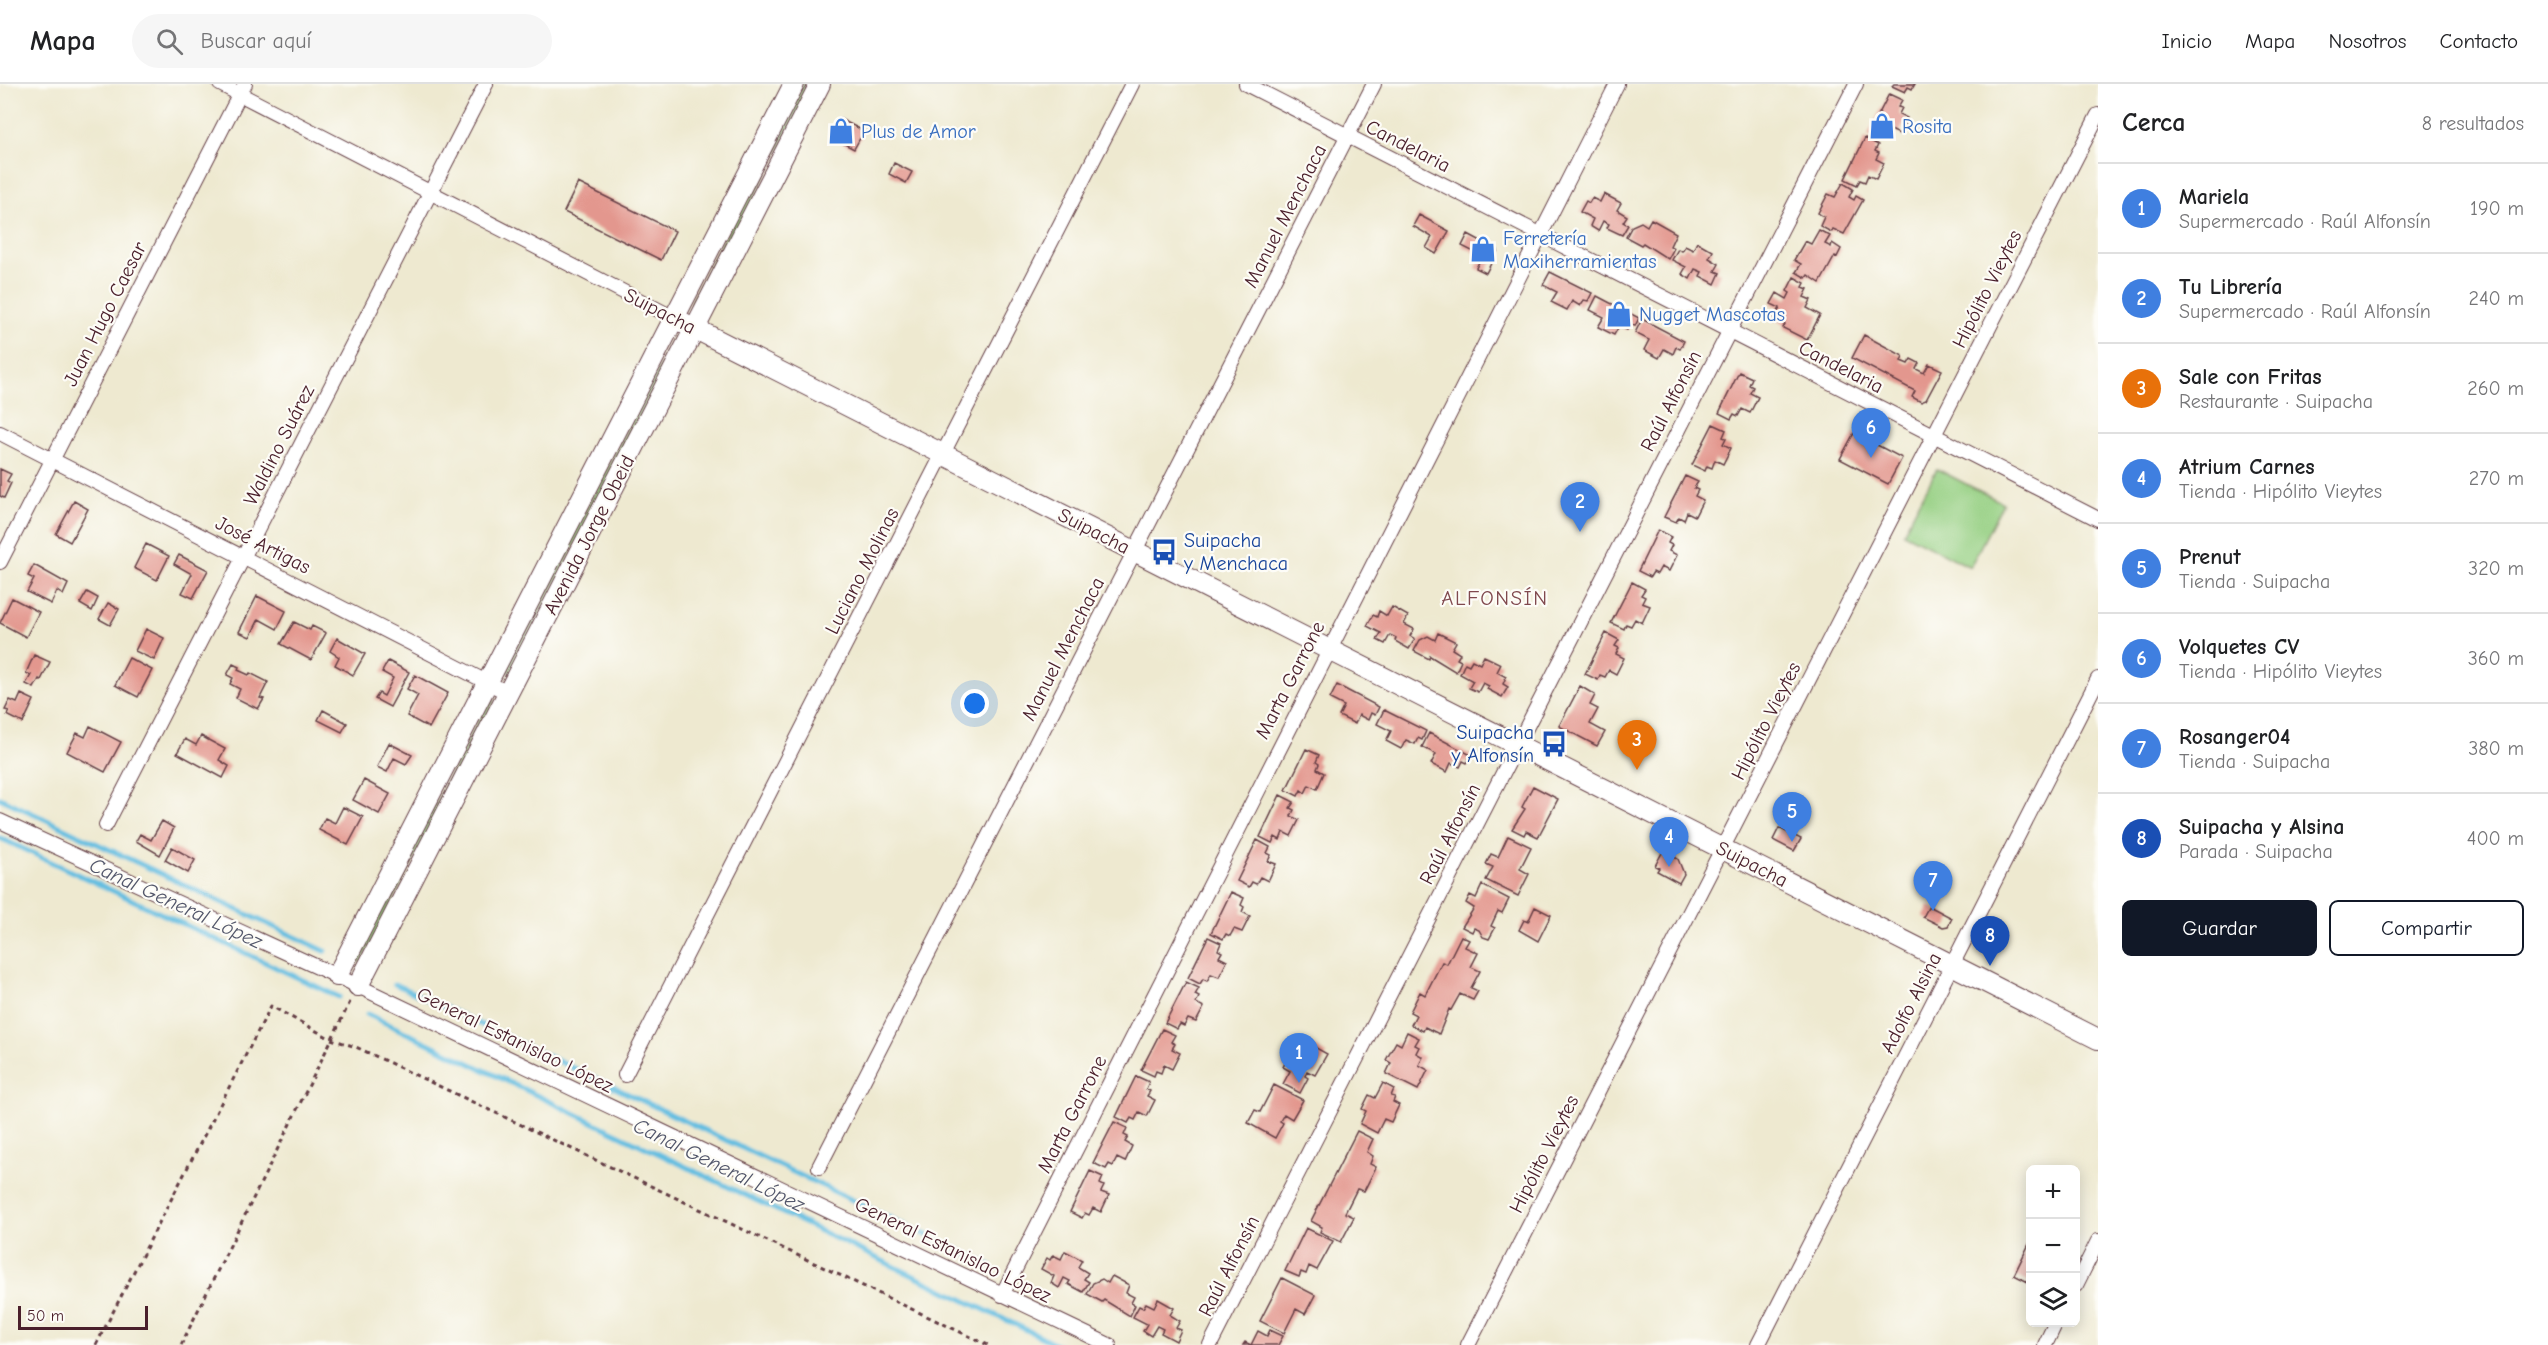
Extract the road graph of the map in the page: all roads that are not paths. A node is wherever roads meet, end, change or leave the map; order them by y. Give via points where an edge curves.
1 (220, 84) edge
2 (486, 84) edge
3 (794, 84) edge
4 (820, 84) edge
5 (1132, 84) edge
6 (1246, 84) edge
7 (1374, 84) edge
8 (1617, 84) edge
9 (1856, 84) edge
10 (243, 89) edge
11 (2098, 115) edge
12 (1347, 137) junction
13 (430, 192) junction
14 (1539, 235) junction
15 (674, 318) junction
16 (694, 329) junction
17 (1729, 332) junction
18 (0, 433) edge
19 (1934, 436) junction
20 (943, 454) junction
21 (52, 460) junction
22 (2098, 519) edge
23 (1135, 551) junction
24 (243, 557) junction
25 (0, 562) edge
26 (1327, 649) junction
27 (2098, 679) edge
28 (487, 682) junction
29 (508, 693) junction
30 (1517, 745) junction
31 (0, 821) edge
32 (106, 825) dead end
33 (1722, 849) junction
34 (1952, 965) junction
35 (337, 976) junction
36 (358, 986) junction
37 (2098, 1039) edge
38 (626, 1075) dead end
39 (819, 1167) dead end
40 (2098, 1241) edge
41 (2080, 1277) edge
42 (1002, 1295) junction
43 (2054, 1327) edge
44 (1109, 1345) edge
45 (1210, 1345) edge
46 (1468, 1345) edge
47 (1758, 1345) edge
48 (2045, 1345) edge

1 - 10 street, Suipacha
2 - 13 street, Waldino Suárez
3 - 15 main road, Avenida Jorge Obeid
4 - 16 main road, Avenida Jorge Obeid
5 - 20 street, Luciano Molinas
6 - 12 street, Candelaria
7 - 12 street, Manuel Menchaca
8 - 14 street, Marta Garrone
9 - 17 street, Raúl Alfonsín
10 - 13 street, Suipacha
10 - 21 street, Juan Hugo Caesar
11 - 19 street, Hipólito Vieytes
12 - 14 street, Candelaria
12 - 23 street, Manuel Menchaca
13 - 15 street, Suipacha
13 - 24 street, Waldino Suárez
14 - 17 street, Candelaria
14 - 26 street, Marta Garrone
15 - 16 main road, Suipacha
15 - 28 main road, Avenida Jorge Obeid
16 - 20 main road, Suipacha
16 - 29 main road, Avenida Jorge Obeid
17 - 19 street, Candelaria
17 - 30 street, Raúl Alfonsín
18 - 21 street, José Artigas
19 - 22 street, Candelaria
19 - 33 street, Hipólito Vieytes
20 - 23 main road, Suipacha
20 - 38 street, Luciano Molinas
21 - 24 street, José Artigas
21 - 25 street, Juan Hugo Caesar
23 - 26 main road, Suipacha
23 - 39 street, Manuel Menchaca
24 - 28 street, José Artigas
24 - 32 street, Waldino Suárez
26 - 30 main road, Suipacha
26 - 42 street, Marta Garrone
27 - 34 street, Adolfo Alsina
28 - 29 street, José Artigas
28 - 35 main road, Avenida Jorge Obeid
29 - 36 main road, Avenida Jorge Obeid
30 - 33 main road, Suipacha
30 - 45 street, Raúl Alfonsín
31 - 35 street, General Estanislao López
33 - 34 main road, Suipacha
33 - 46 street, Hipólito Vieytes
34 - 37 main road, Suipacha
34 - 47 street, Adolfo Alsina
35 - 36 street, General Estanislao López
36 - 42 street, General Estanislao López
40 - 41 street
42 - 44 street, General Estanislao López
43 - 48 street

